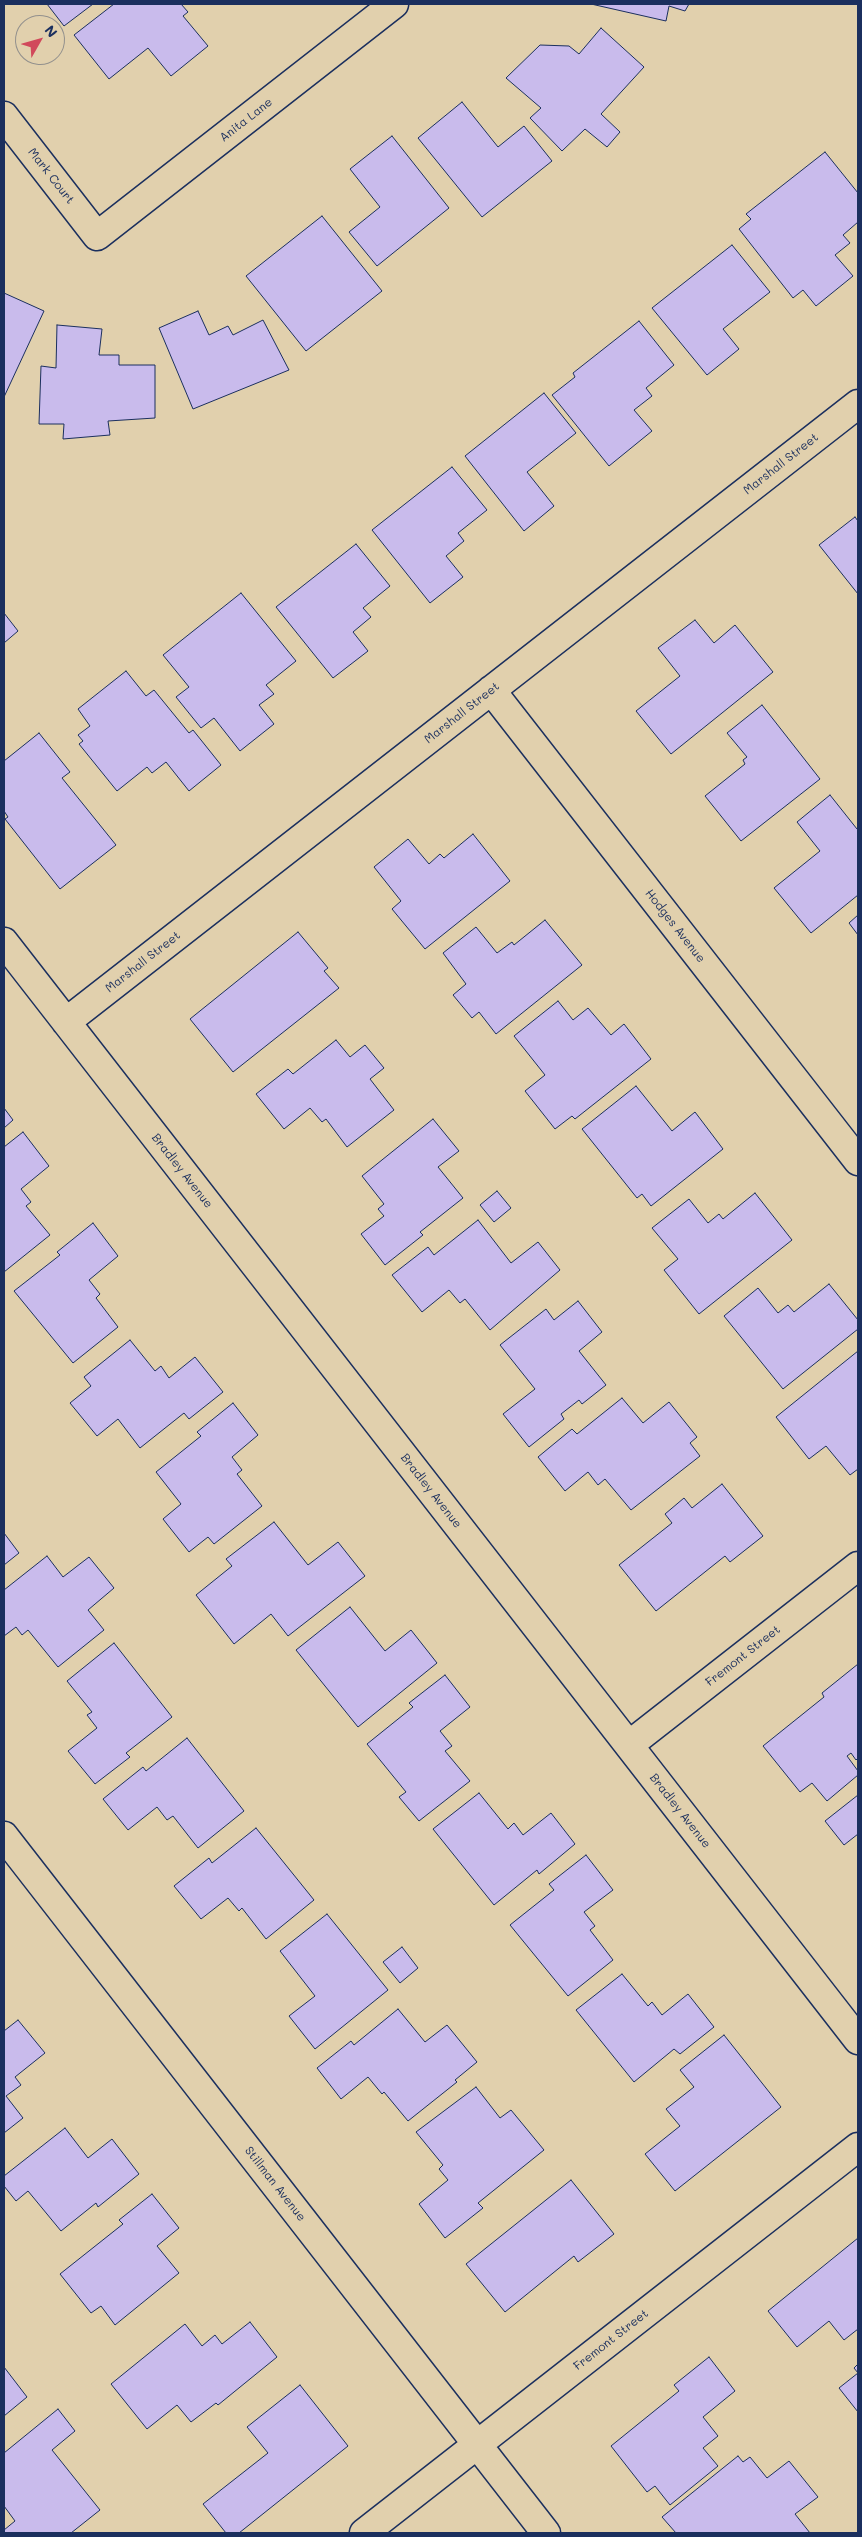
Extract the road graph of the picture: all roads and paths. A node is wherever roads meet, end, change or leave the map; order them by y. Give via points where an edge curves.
1 (394, 4) edge
2 (4, 116) edge
3 (97, 236) joint
4 (858, 404) edge
5 (491, 690) junction
6 (4, 942) edge
7 (66, 1022) junction
8 (858, 1161) edge
9 (858, 1566) edge
10 (628, 1745) junction
11 (4, 1836) edge
12 (858, 2040) edge
13 (858, 2148) edge
14 (477, 2444) junction
15 (364, 2533) edge
16 (546, 2533) edge

1 - 3 street, Anita Lane
2 - 3 street, Mark Court
4 - 5 street, Marshall Street
5 - 7 street, Marshall Street
5 - 8 street, Hodges Avenue
6 - 7 street, Bradley Avenue
7 - 10 street, Bradley Avenue
9 - 10 street, Fremont Street
10 - 12 street, Bradley Avenue
11 - 14 street, Stillman Avenue
13 - 14 street, Fremont Street
14 - 15 street, Fremont Street
14 - 16 street, Stillman Avenue

